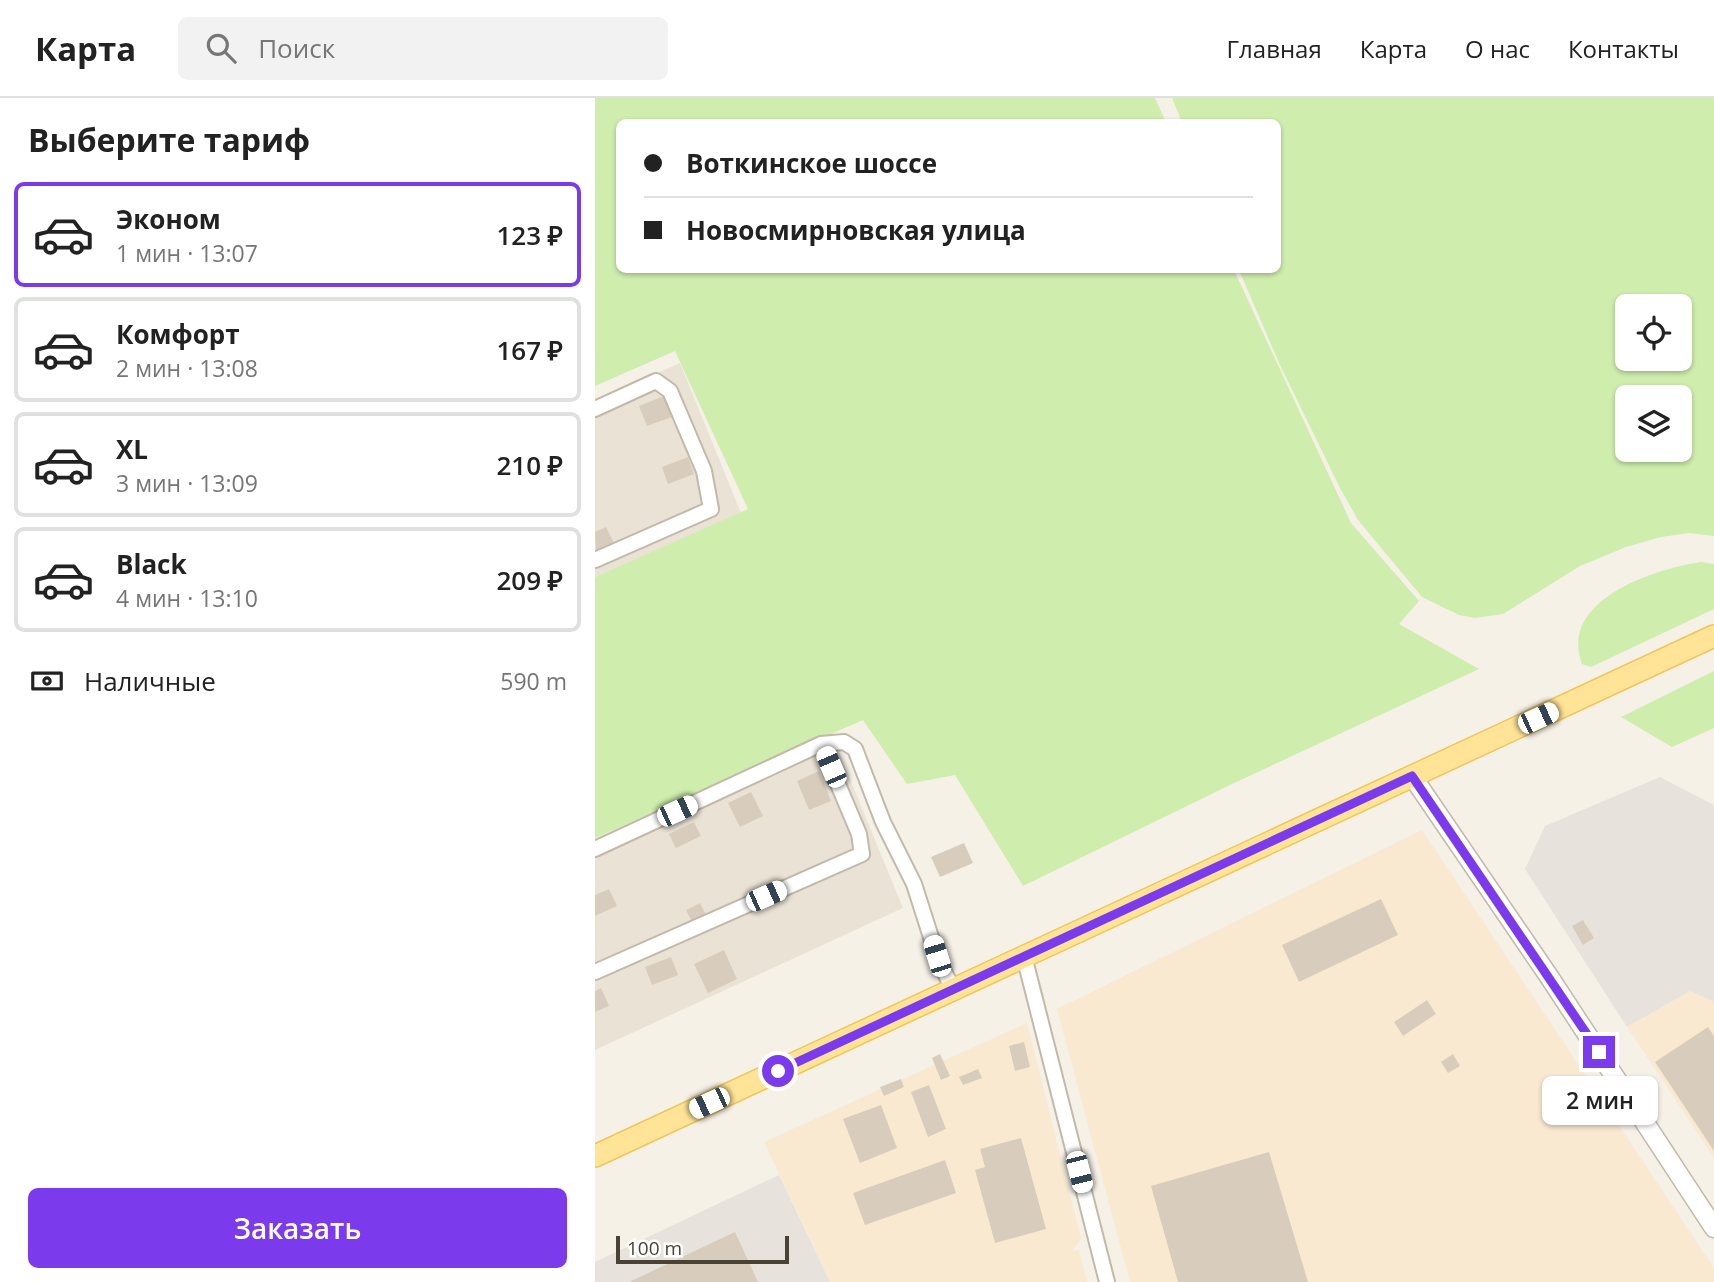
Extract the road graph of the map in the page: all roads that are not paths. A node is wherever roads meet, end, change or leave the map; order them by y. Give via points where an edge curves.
1 (595, 408) edge
2 (595, 560) edge
3 (1714, 636) edge
4 (821, 744) junction
5 (1412, 776) junction
6 (595, 849) edge
7 (1024, 956) junction
8 (595, 972) edge
9 (953, 990) junction
10 (595, 1156) edge
11 (1714, 1228) edge
12 (1107, 1282) edge

1 - 2 street via 656,381 670,391 704,471 711,509
3 - 5 main road
4 - 6 street
4 - 8 street via 859,834 862,854
4 - 9 street via 843,742 855,749 883,822 914,884
5 - 7 main road
5 - 11 street
7 - 9 main road
7 - 12 street
9 - 10 main road

